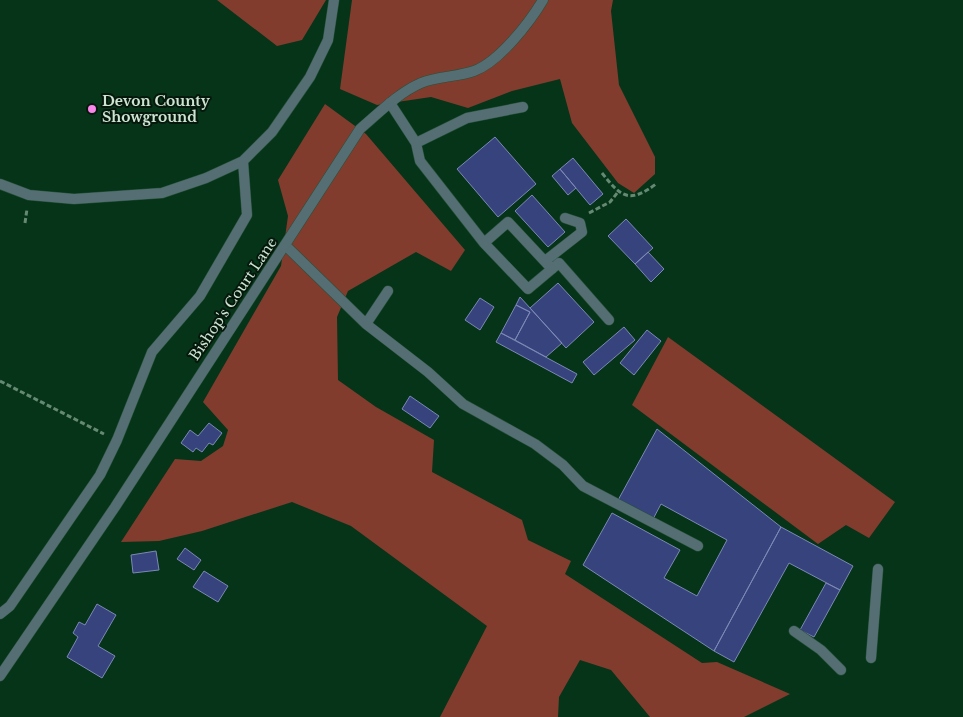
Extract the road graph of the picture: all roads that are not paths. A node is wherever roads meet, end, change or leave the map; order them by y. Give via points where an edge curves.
1 (334, 0) edge
2 (543, 0) edge
3 (390, 103) junction
4 (523, 107) dead end
5 (416, 143) junction
6 (242, 161) junction
7 (0, 184) edge
8 (565, 218) dead end
9 (484, 243) junction
10 (286, 246) junction
11 (544, 261) junction
12 (552, 269) junction
13 (388, 291) dead end
14 (609, 320) dead end
15 (366, 324) junction
16 (698, 546) dead end
17 (878, 569) dead end
18 (0, 614) edge
19 (794, 631) dead end
20 (871, 658) dead end
21 (841, 670) dead end
22 (0, 676) edge

1 - 6 street via 328,40 310,77 272,132
2 - 3 street, Bishop's Court Lane via 516,36 492,60 476,70 423,83
3 - 5 street
3 - 10 street, Bishop's Court Lane via 360,129 312,200
4 - 5 street via 467,118
5 - 9 street via 420,161
6 - 7 street via 162,193 74,198 29,195
6 - 18 street via 247,215 200,296 152,352 100,475 10,606
8 - 11 street via 580,222 582,232
9 - 11 street via 508,222
9 - 12 street via 528,289
10 - 15 street
10 - 22 street, Bishop's Court Lane via 45,613
11 - 12 street
12 - 14 street via 559,263
13 - 15 street
15 - 16 street via 463,404 535,444 563,465 583,486
17 - 20 street
19 - 21 street via 822,650

